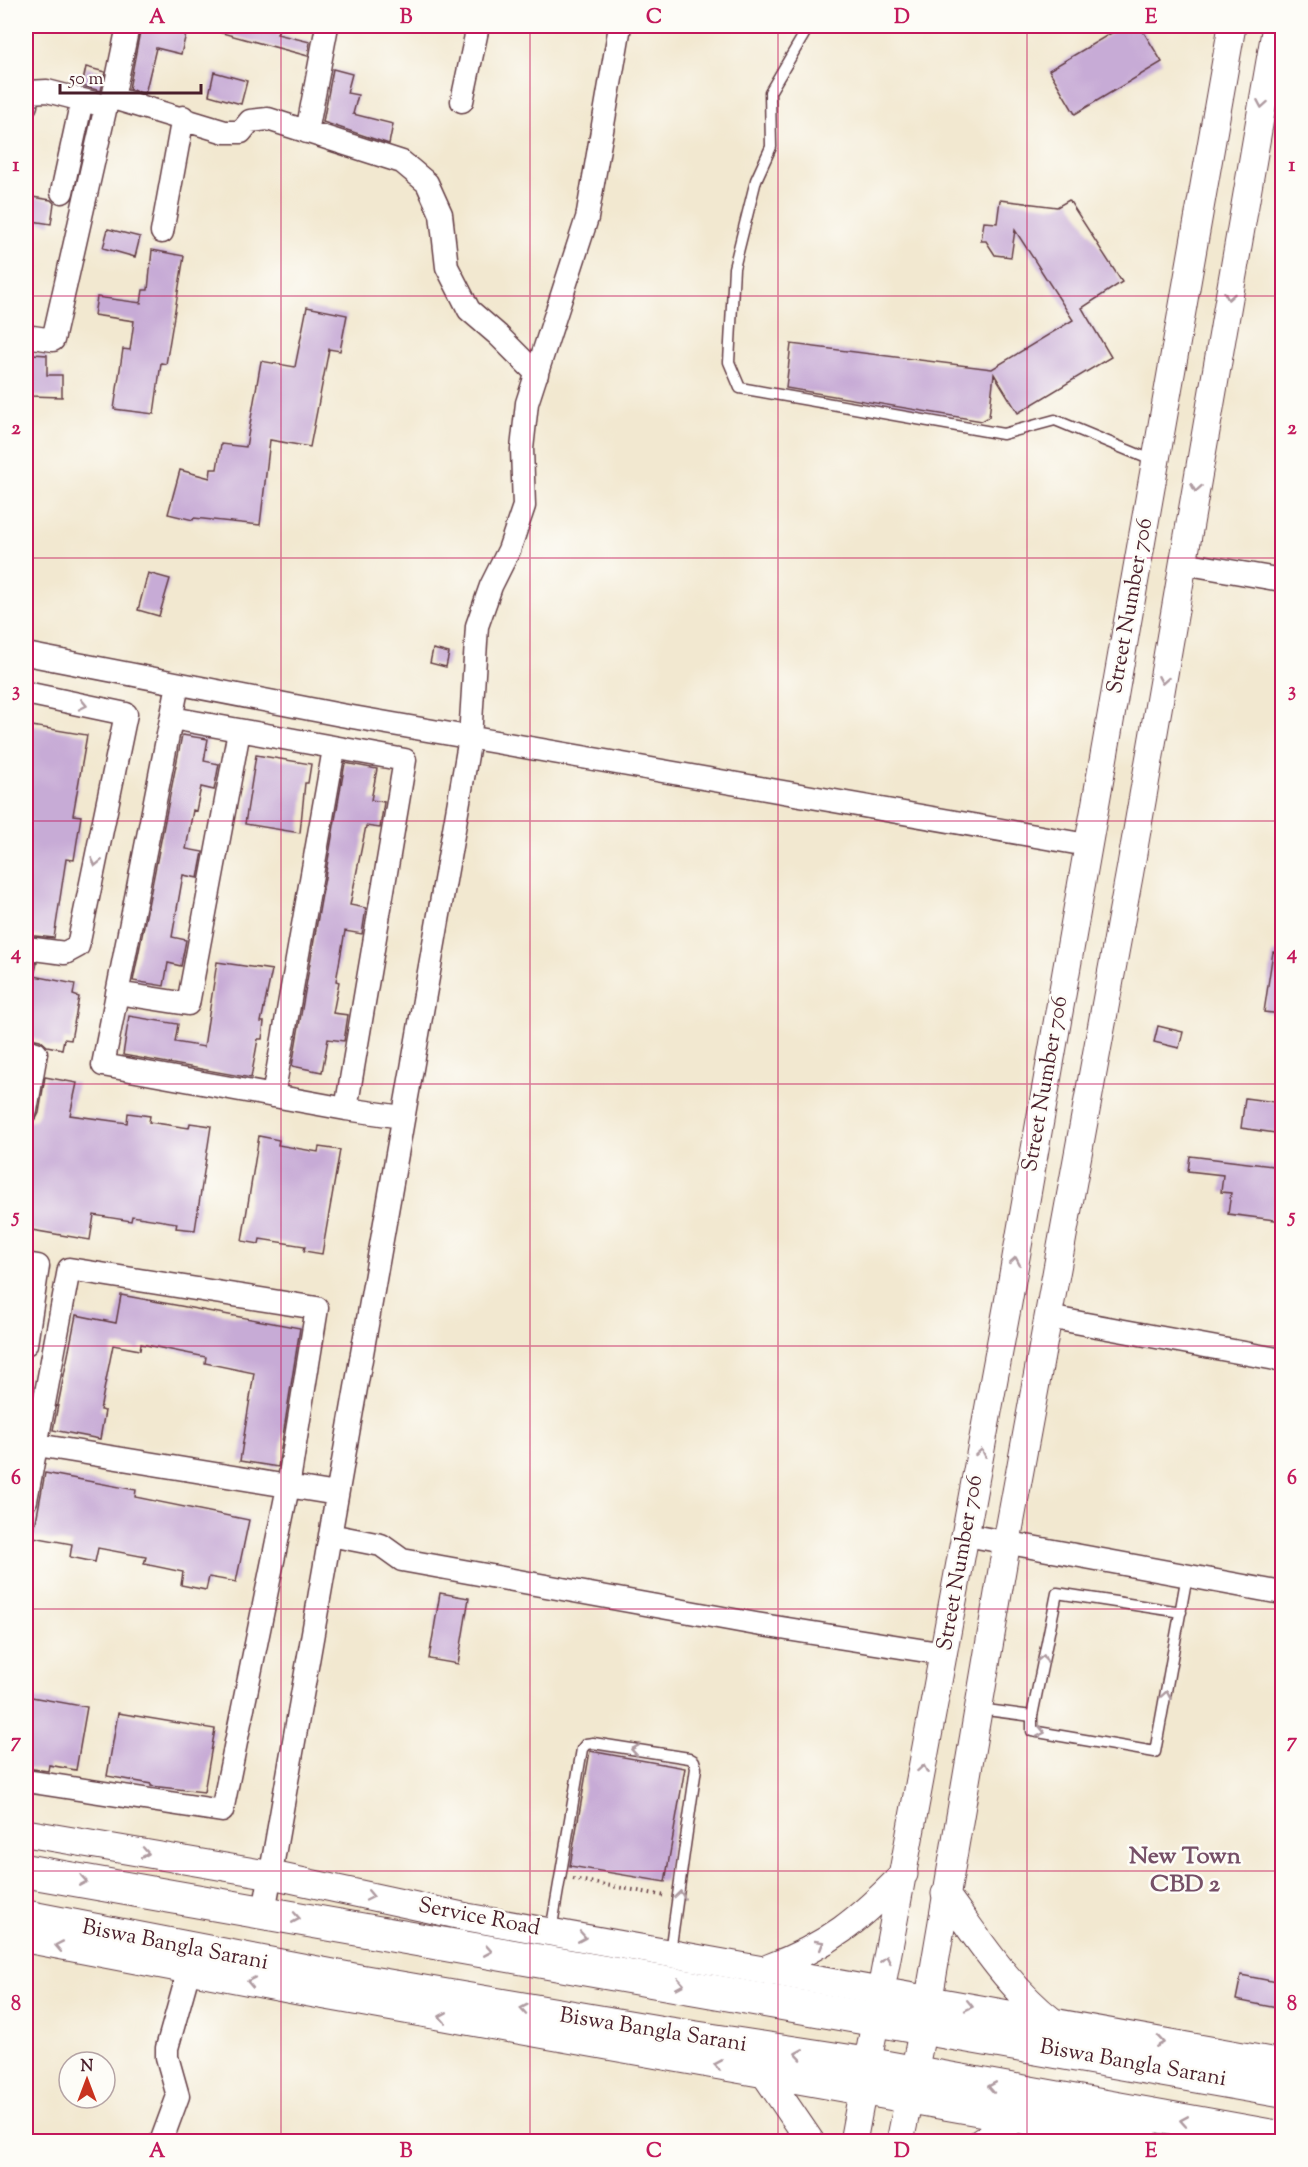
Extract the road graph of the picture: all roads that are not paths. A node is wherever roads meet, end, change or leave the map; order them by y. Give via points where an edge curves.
1 (128, 26) edge
2 (327, 26) edge
3 (478, 26) edge
4 (620, 26) edge
5 (809, 26) edge
6 (1232, 26) edge
7 (1276, 26) edge
8 (82, 100) junction
9 (462, 101) dead end
10 (110, 102) junction
11 (26, 105) edge
12 (183, 117) junction
13 (307, 132) junction
14 (62, 192) dead end
15 (162, 232) dead end
16 (26, 336) edge
17 (537, 374) junction
18 (1157, 462) junction
19 (1183, 563) junction
20 (1282, 580) edge
21 (26, 654) edge
22 (178, 684) junction
23 (26, 693) edge
24 (172, 718) junction
25 (239, 731) junction
26 (470, 738) junction
27 (334, 749) junction
28 (1087, 845) junction
29 (26, 948) edge
30 (117, 993) junction
31 (26, 1050) edge
32 (273, 1096) junction
33 (346, 1109) junction
34 (26, 1110) edge
35 (402, 1118) junction
36 (26, 1264) edge
37 (1048, 1317) junction
38 (26, 1344) edge
39 (1282, 1360) edge
40 (37, 1445) junction
41 (288, 1487) junction
42 (337, 1494) junction
43 (26, 1500) edge
44 (330, 1535) junction
45 (966, 1535) junction
46 (1007, 1541) junction
47 (1187, 1575) junction
48 (1282, 1593) edge
49 (1181, 1612) junction
50 (945, 1654) junction
51 (978, 1709) junction
52 (1032, 1716) junction
53 (26, 1781) edge
54 (26, 1833) edge
55 (26, 1871) edge
56 (904, 1874) junction
57 (272, 1875) junction
58 (945, 1894) junction
59 (264, 1912) junction
60 (26, 1917) edge
61 (551, 1932) junction
62 (26, 1939) edge
63 (670, 1952) junction
64 (767, 1969) junction
65 (189, 1970) junction
66 (877, 2004) junction
67 (926, 2012) junction
68 (1055, 2024) junction
69 (1282, 2063) edge
70 (764, 2073) junction
71 (864, 2078) junction
72 (912, 2086) junction
73 (1282, 2091) edge
74 (1017, 2118) junction
75 (1080, 2136) edge
76 (1109, 2138) edge
77 (1282, 2138) edge
78 (161, 2142) edge
79 (811, 2142) edge
80 (853, 2142) edge
81 (900, 2142) edge
82 (981, 2142) edge
83 (1148, 2142) edge

1 - 10 street
2 - 13 street
3 - 9 street
4 - 17 street via 587,218
5 - 18 lane via 770,92 771,147 756,180 734,268 729,362 740,388 1003,434 1055,420
6 - 18 street, Street Number 706
7 -> 19 street
8 - 10 street
8 - 11 street via 47,91 28,92
8 - 14 street
10 - 12 street
10 - 16 street via 53,340
12 - 13 street via 225,132 241,132 250,121 268,120
12 - 15 street
13 - 17 street via 402,162 427,183 441,214 447,267 468,310
17 - 26 street via 527,403 522,449 524,506 477,626
18 - 28 street, Street Number 706
19 - 20 street
19 -> 37 street
21 - 22 street
22 - 24 street
22 - 26 street
23 -> 29 street via 126,714 78,946 65,953
24 - 25 street
24 - 30 street
25 - 27 street
25 - 30 street via 188,1004
26 - 28 street
26 - 35 street
27 - 32 street
27 - 33 street via 405,760
45 -> 28 street, Street Number 706
30 - 32 street via 103,1065
31 - 34 street via 36,1053
32 - 33 street
33 - 35 street
35 - 42 street
36 - 38 street via 38,1266
37 - 39 street
37 - 46 street
40 - 41 street
40 - 41 street via 69,1269 317,1308
40 - 43 street
41 - 42 street
41 - 53 street via 222,1811
42 - 44 street
44 - 50 street via 381,1545 402,1560
44 - 57 street
45 - 46 street
45 - 50 street, Street Number 706
46 - 47 street
46 - 51 street
47 - 48 street
47 - 49 lane
52 -> 49 lane via 1057,1593
52 -> 49 lane via 1032,1731 1155,1752
56 -> 50 street, Street Number 706
51 - 52 lane
51 - 58 street
54 -> 57 street, Service Road
55 -> 59 main road, Biswa Bangla Sarani
64 -> 56 street, Service Road via 795,1959 862,1917
66 -> 56 street, Street Number 706
57 - 59 street
57 -> 61 street, Service Road
58 - 67 street
58 - 68 street via 1019,1991
59 -> 66 main road, Biswa Bangla Sarani
71 -> 60 main road, Biswa Bangla Sarani via 664,2033 359,1981
61 -> 63 street, Service Road
63 -> 61 lane via 696,1768 689,1758 593,1743 582,1749
65 -> 62 street
63 - 64 street, Service Road
64 - 66 street
70 -> 65 street
65 - 78 street via 167,2057 178,2096
66 - 67 main road, Biswa Bangla Sarani
66 - 71 street, Street Number 706
67 -> 68 street
67 - 72 street
67 - 73 main road, Biswa Bangla Sarani
68 -> 69 street
70 - 71 street
70 - 79 street
71 - 72 main road, Biswa Bangla Sarani
71 - 80 street, Street Number 706
72 - 74 street
77 -> 72 main road, Biswa Bangla Sarani
72 - 81 street
74 - 75 street
74 - 82 street
75 - 76 street
76 - 83 street

